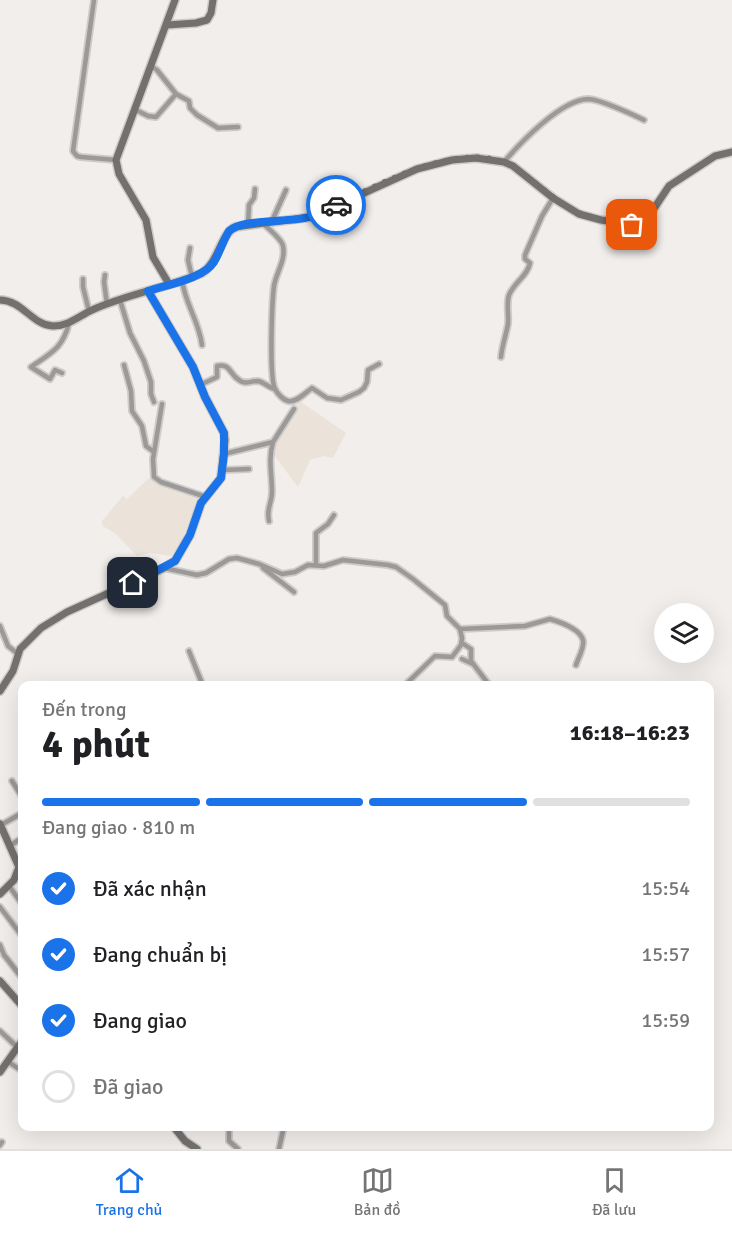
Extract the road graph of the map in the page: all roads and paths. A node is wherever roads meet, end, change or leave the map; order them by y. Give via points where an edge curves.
1 (94, 0) edge
2 (175, 0) edge
3 (213, 0) edge
4 (167, 25) junction
5 (151, 66) junction
6 (176, 94) junction
7 (134, 109) junction
8 (644, 120) dead end
9 (238, 127) dead end
10 (732, 152) edge
11 (116, 160) junction
12 (504, 162) junction
13 (255, 189) dead end
14 (286, 190) dead end
15 (554, 198) junction
16 (272, 221) junction
17 (262, 222) junction
18 (248, 225) junction
19 (190, 248) dead end
20 (105, 275) dead end
21 (192, 277) junction
22 (83, 279) dead end
23 (182, 280) junction
24 (170, 284) junction
25 (148, 291) junction
26 (0, 300) edge
27 (120, 300) junction
28 (107, 304) junction
29 (89, 311) junction
30 (69, 323) junction
31 (202, 345) dead end
32 (501, 357) dead end
33 (379, 364) dead end
34 (124, 365) dead end
35 (62, 373) dead end
36 (200, 385) junction
37 (275, 389) junction
38 (154, 402) dead end
39 (162, 404) dead end
40 (294, 409) dead end
41 (273, 442) junction
42 (154, 452) junction
43 (224, 454) junction
44 (249, 469) dead end
45 (223, 470) junction
46 (206, 497) junction
47 (334, 515) dead end
48 (269, 521) dead end
49 (316, 565) junction
50 (262, 566) junction
51 (164, 568) junction
52 (294, 592) dead end
53 (0, 626) edge
54 (460, 629) junction
55 (462, 643) junction
56 (189, 651) dead end
57 (18, 654) junction
58 (462, 659) dead end
59 (473, 664) junction
60 (576, 665) dead end
61 (201, 681) edge
62 (409, 681) edge
63 (486, 681) edge
64 (0, 691) edge
65 (12, 781) dead end
66 (18, 791) edge
67 (18, 815) edge
68 (0, 824) edge
69 (18, 841) edge
70 (11, 845) junction
71 (18, 864) edge
72 (18, 873) edge
73 (9, 886) junction
74 (0, 894) edge
75 (18, 898) edge
76 (0, 907) edge
77 (18, 931) edge
78 (0, 945) edge
79 (18, 973) edge
80 (0, 981) edge
81 (18, 1001) edge
82 (0, 1031) edge
83 (18, 1043) edge
84 (18, 1047) edge
85 (7, 1061) junction
86 (18, 1068) edge
87 (0, 1072) edge
88 (176, 1131) edge
89 (229, 1131) edge
90 (283, 1131) edge
91 (186, 1145) edge
92 (197, 1149) edge
93 (237, 1149) edge
94 (279, 1149) edge

1 - 11 street via 73,151 77,156
2 - 4 street
3 - 4 street via 207,20
4 - 5 street
5 - 6 street
5 - 7 street
6 - 7 street via 156,117
6 - 9 street via 189,101 197,115 218,128
7 - 11 street
8 - 12 street via 592,100 578,101 542,124
10 - 15 street via 715,156 670,185 651,213 637,225 583,216
11 - 24 street via 118,172 146,220 153,257
12 - 15 street
12 - 16 street via 476,158 444,161 417,169 311,217
13 - 18 street
14 - 16 street
15 - 32 street via 525,255 530,263 527,272 515,283 508,298 508,324
16 - 17 street
17 - 18 street
17 - 37 street via 281,239 284,250 274,289
18 - 21 street via 230,230 213,263
19 - 21 street
20 - 28 street
21 - 23 street
22 - 29 street
23 - 24 street
23 - 31 street via 183,296
24 - 25 street
25 - 27 street
25 - 36 street
26 - 30 street via 10,300 48,325
27 - 28 street
27 - 38 street via 144,361
28 - 29 street
29 - 30 street
30 - 35 street via 57,349 31,367 50,379 55,370
33 - 37 street via 368,370 364,388 341,400 327,398 312,388 288,401
34 - 42 street via 132,411 142,426 147,446
36 - 37 street via 217,377 216,368 224,365 242,382 259,381
36 - 43 street via 224,433
39 - 42 street
40 - 41 street
41 - 43 street
41 - 48 street
42 - 46 street via 157,480
43 - 45 street
44 - 45 street
45 - 46 street
46 - 51 street via 182,550
47 - 49 street via 316,533
49 - 50 street via 282,574
49 - 54 street via 347,560 396,567 442,602 450,620
50 - 51 street via 237,558 199,575
50 - 52 street
51 - 57 street via 50,622 24,643
53 - 57 street via 8,646
54 - 55 street
54 - 60 street via 525,626 549,619 574,630 582,639
55 - 59 street via 471,650
55 - 62 street via 452,657 435,656
56 - 61 street
57 - 64 street
58 - 59 street
59 - 63 street
65 - 66 street
67 - 68 street
68 - 70 street
69 - 70 street
70 - 71 street
72 - 73 street
73 - 74 street
73 - 75 street
76 - 77 street
78 - 79 street
80 - 81 street
82 - 83 street
84 - 85 street
85 - 86 street
85 - 87 street
88 - 91 street
89 - 93 street via 229,1141
90 - 94 street
91 - 92 street

